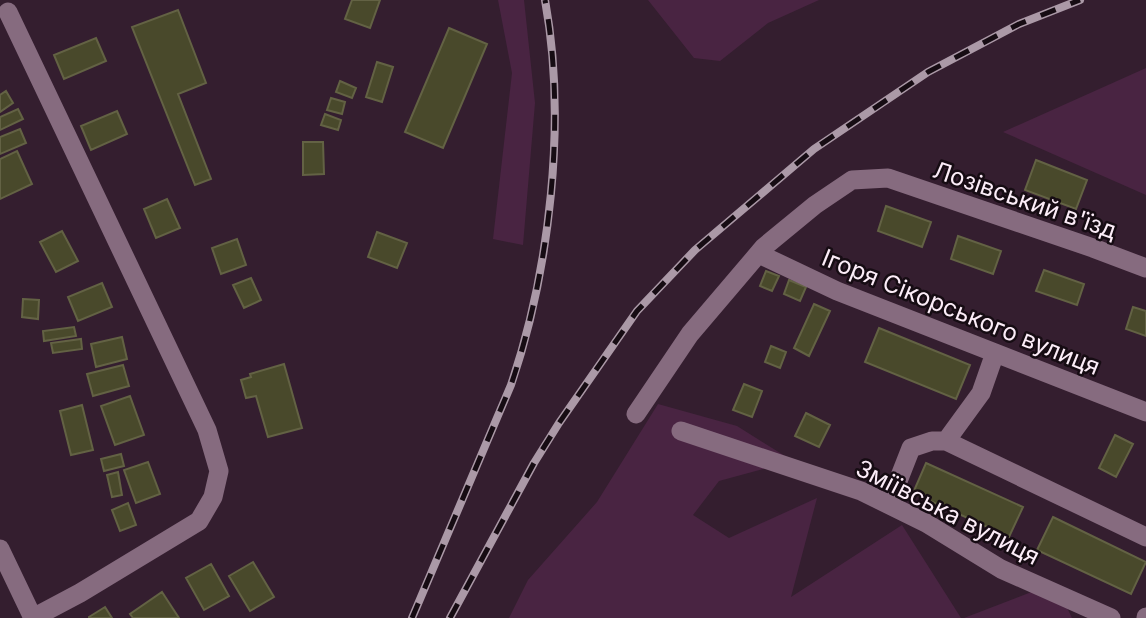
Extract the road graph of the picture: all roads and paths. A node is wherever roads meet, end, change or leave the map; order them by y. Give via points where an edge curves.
1 (5, 9) edge
2 (759, 254) junction
3 (1146, 268) edge
4 (995, 353) junction
5 (1146, 412) edge
6 (636, 414) dead end
7 (681, 431) dead end
8 (946, 441) junction
9 (889, 504) junction
10 (1146, 537) edge
11 (0, 549) edge
12 (33, 618) edge
13 (1111, 618) edge

1 - 12 street via 207,430 219,471 213,497 199,521
2 - 3 street, Лозівський в'їзд via 852,180 888,178
2 - 4 street, Ігоря Сікорського вулиця via 837,291
2 - 6 street via 690,334
4 - 5 street, Ігоря Сікорського вулиця
4 - 8 street via 981,393
7 - 9 street, Зміївська вулиця
8 - 9 street via 911,449
8 - 10 street
9 - 13 street, Зміївська вулиця via 1001,569
11 - 12 street

